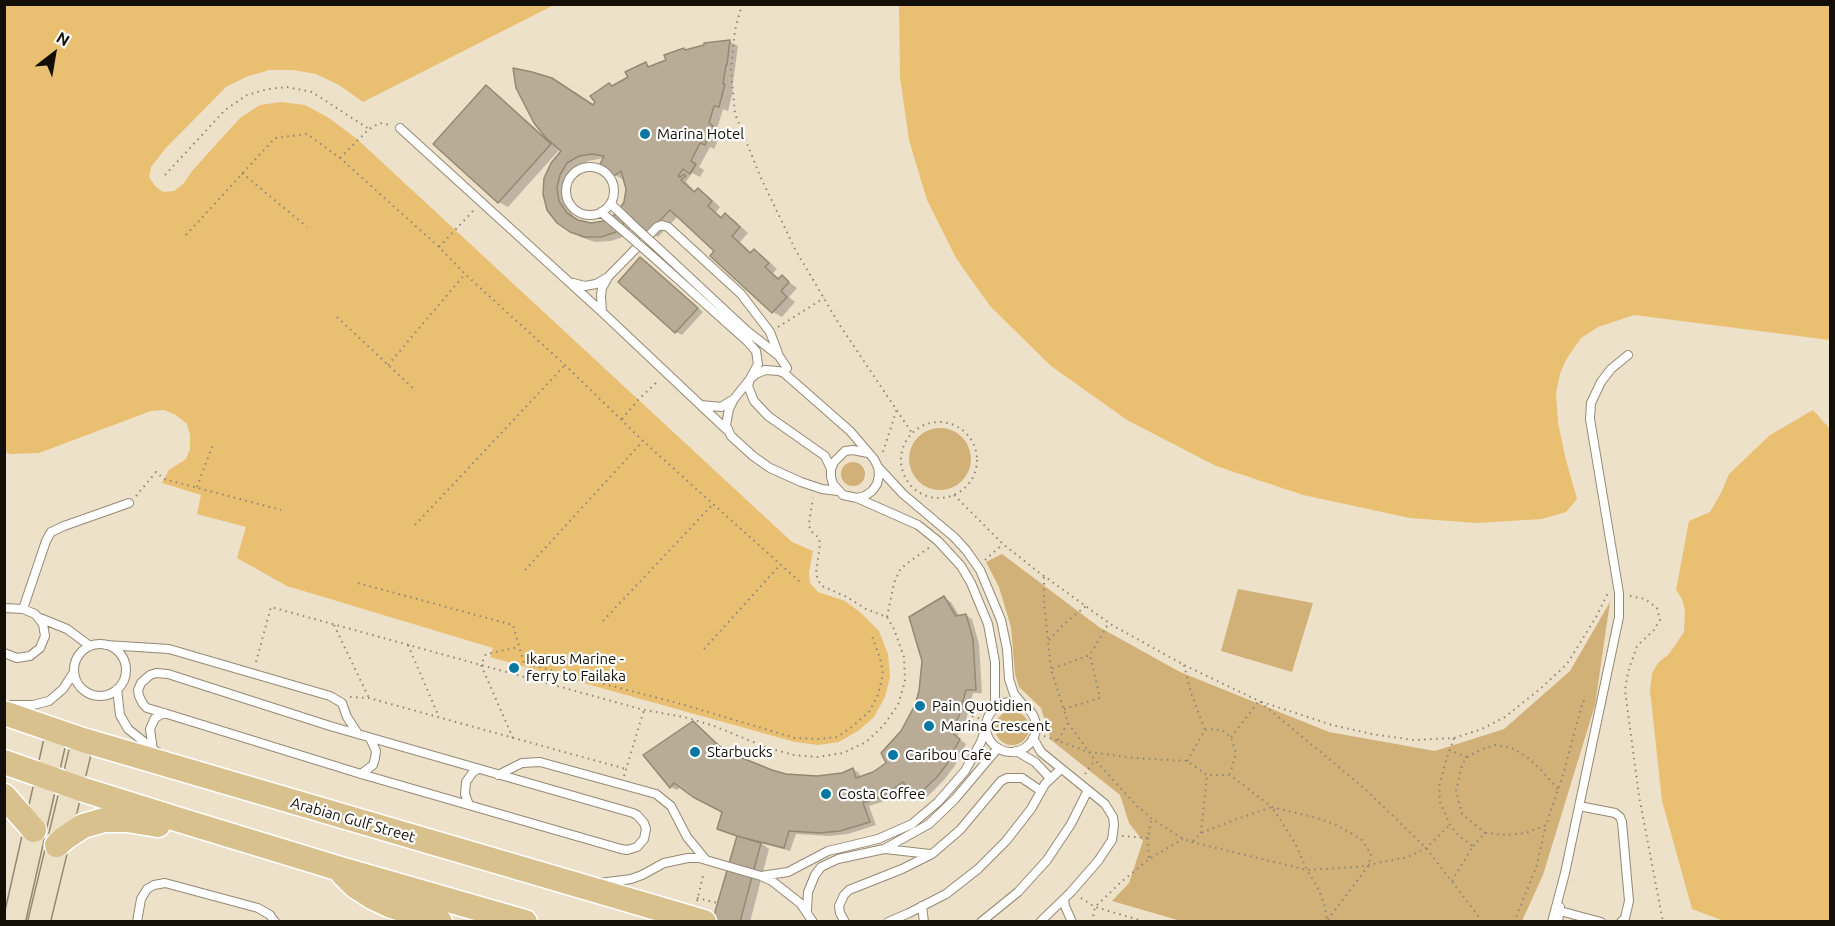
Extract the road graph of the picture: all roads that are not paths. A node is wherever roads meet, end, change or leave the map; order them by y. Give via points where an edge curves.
1 (400, 128) road end
2 (611, 204) junction
3 (601, 212) junction
4 (608, 277) junction
5 (569, 282) junction
6 (602, 312) junction
7 (1628, 355) dead end
8 (779, 356) junction
9 (784, 373) junction
10 (750, 379) junction
11 (734, 399) junction
12 (699, 405) junction
13 (728, 430) junction
14 (868, 453) junction
15 (878, 467) junction
16 (831, 469) junction
17 (838, 491) junction
18 (857, 498) junction
19 (129, 503) road end
20 (4, 608) edge
21 (23, 609) junction
22 (40, 618) junction
23 (106, 645) junction
24 (90, 646) junction
25 (4, 653) edge
26 (74, 672) junction
27 (117, 689) junction
28 (4, 705) edge
29 (1024, 706) junction
30 (995, 708) junction
31 (4, 713) edge
32 (164, 713) junction
33 (986, 727) junction
34 (57, 732) junction
35 (358, 735) junction
36 (370, 738) junction
37 (1033, 738) junction
38 (83, 740) junction
39 (998, 748) junction
40 (153, 750) junction
41 (1016, 751) junction
42 (4, 762) edge
43 (176, 767) junction
44 (478, 769) junction
45 (1061, 769) junction
46 (361, 774) junction
47 (498, 775) junction
48 (47, 777) junction
49 (1050, 778) junction
50 (72, 786) junction
51 (1089, 790) junction
52 (1041, 791) junction
53 (4, 796) edge
54 (469, 805) junction
55 (1579, 806) junction
56 (183, 821) junction
57 (34, 830) junction
58 (57, 845) junction
59 (884, 849) junction
60 (932, 854) junction
61 (708, 861) junction
62 (337, 868) junction
63 (1565, 873) junction
64 (761, 876) junction
65 (578, 886) junction
66 (1064, 899) junction
67 (922, 906) junction
68 (703, 910) edge
69 (1560, 911) junction
70 (807, 912) junction
71 (14, 921) edge
72 (39, 921) edge
73 (136, 921) edge
74 (275, 921) edge
75 (440, 921) edge
76 (525, 921) edge
77 (813, 921) edge
78 (845, 921) edge
79 (888, 921) edge
80 (924, 921) edge
81 (981, 921) edge
82 (1040, 921) edge
83 (1072, 921) edge
84 (1552, 921) edge
85 (1558, 921) edge
86 (1601, 921) edge
87 (1621, 921) edge

1 - 5 lane
2 - 3 lane
2 - 3 lane via 615,192 612,180 603,170 592,166 579,169 570,177 566,189 568,202 589,215
2 - 8 lane, bridge
3 - 10 lane, bridge via 756,351 758,364
4 - 5 lane via 585,286
4 - 6 lane via 602,288
4 - 8 lane via 657,227 668,226 741,294 770,332
5 - 6 lane
6 - 12 lane
7 - 55 lane via 1601,381 1591,404 1590,419 1619,593 1618,617
8 - 9 lane via 788,368
9 - 10 lane via 765,370
9 - 14 lane via 850,431
10 - 11 lane
10 - 16 lane via 748,386 754,401 768,416 825,456
11 - 12 lane via 721,407
11 - 13 lane via 729,409
12 - 13 lane
13 - 17 lane via 770,468 801,482
14 - 15 lane
14 - 16 lane via 845,452
15 - 18 lane via 877,484
15 - 29 lane via 954,537 977,566 1001,620 1014,694
16 - 17 lane
17 - 18 lane
18 - 30 lane via 918,525 961,566 988,624 995,662
19 - 21 lane via 51,532
20 - 21 lane
21 - 22 lane
22 - 24 lane via 67,629
22 - 25 lane via 45,636 36,653 17,658
23 - 24 lane
23 - 27 lane via 124,660 125,676
23 - 35 lane via 169,649 330,696 342,703
24 - 26 lane via 78,657
26 - 27 lane via 87,692 102,696
26 - 28 lane via 49,701
27 - 40 lane via 118,707 128,729
29 - 30 lane via 1009,702
29 - 37 lane via 1034,717
30 - 33 lane
31 - 34 main road, Arabian Gulf Street
32 - 35 lane via 147,708 138,690 141,683 156,673
32 - 40 lane via 155,718 150,729
32 - 46 lane
33 - 39 lane
33 - 64 lane via 965,771 912,824 878,839 828,851 788,872
34 - 38 main road, Arabian Gulf Street
34 - 48 main road
35 - 36 lane
36 - 44 lane
36 - 46 lane via 375,758
37 - 41 lane
37 - 45 lane via 1041,752
38 - 43 main road, Arabian Gulf Street
38 - 50 main road
39 - 41 lane
39 - 59 lane via 929,824
40 - 43 lane
41 - 49 lane via 1035,762
42 - 48 main road
43 - 65 main road, Arabian Gulf Street
44 - 47 lane
44 - 54 lane via 466,782
45 - 49 lane
45 - 51 lane
46 - 54 lane
47 - 54 lane via 638,815 644,823 644,839 637,847 621,849
47 - 61 lane via 522,763 540,762 656,794 667,801 687,837
48 - 50 main road
48 - 57 main road
49 - 52 lane
50 - 56 main road
50 - 58 main road
51 - 66 lane via 1110,810 1113,836 1098,861
51 - 81 lane via 1047,860 1018,892
52 - 60 lane via 1022,778 1001,781 973,816
52 - 67 lane via 993,855 954,888
53 - 57 main road
55 - 63 lane
55 - 87 lane via 1615,813 1622,822 1629,901
56 - 58 main road via 156,825 104,820 83,826
56 - 62 main road
57 - 71 main road
58 - 72 main road
59 - 60 lane
59 - 70 lane via 838,859 821,867 808,891
60 - 78 lane via 849,890 839,906
61 - 64 lane
61 - 65 lane via 688,858 664,863 631,879
62 - 75 main road via 372,897
62 - 76 main road
63 - 69 lane
63 - 84 lane
64 - 70 lane via 782,887
65 - 68 main road, Arabian Gulf Street
66 - 82 lane
66 - 83 lane
67 - 79 lane
67 - 80 lane
69 - 85 lane
69 - 86 lane
70 - 77 lane
73 - 74 lane via 147,889 165,883 258,908

